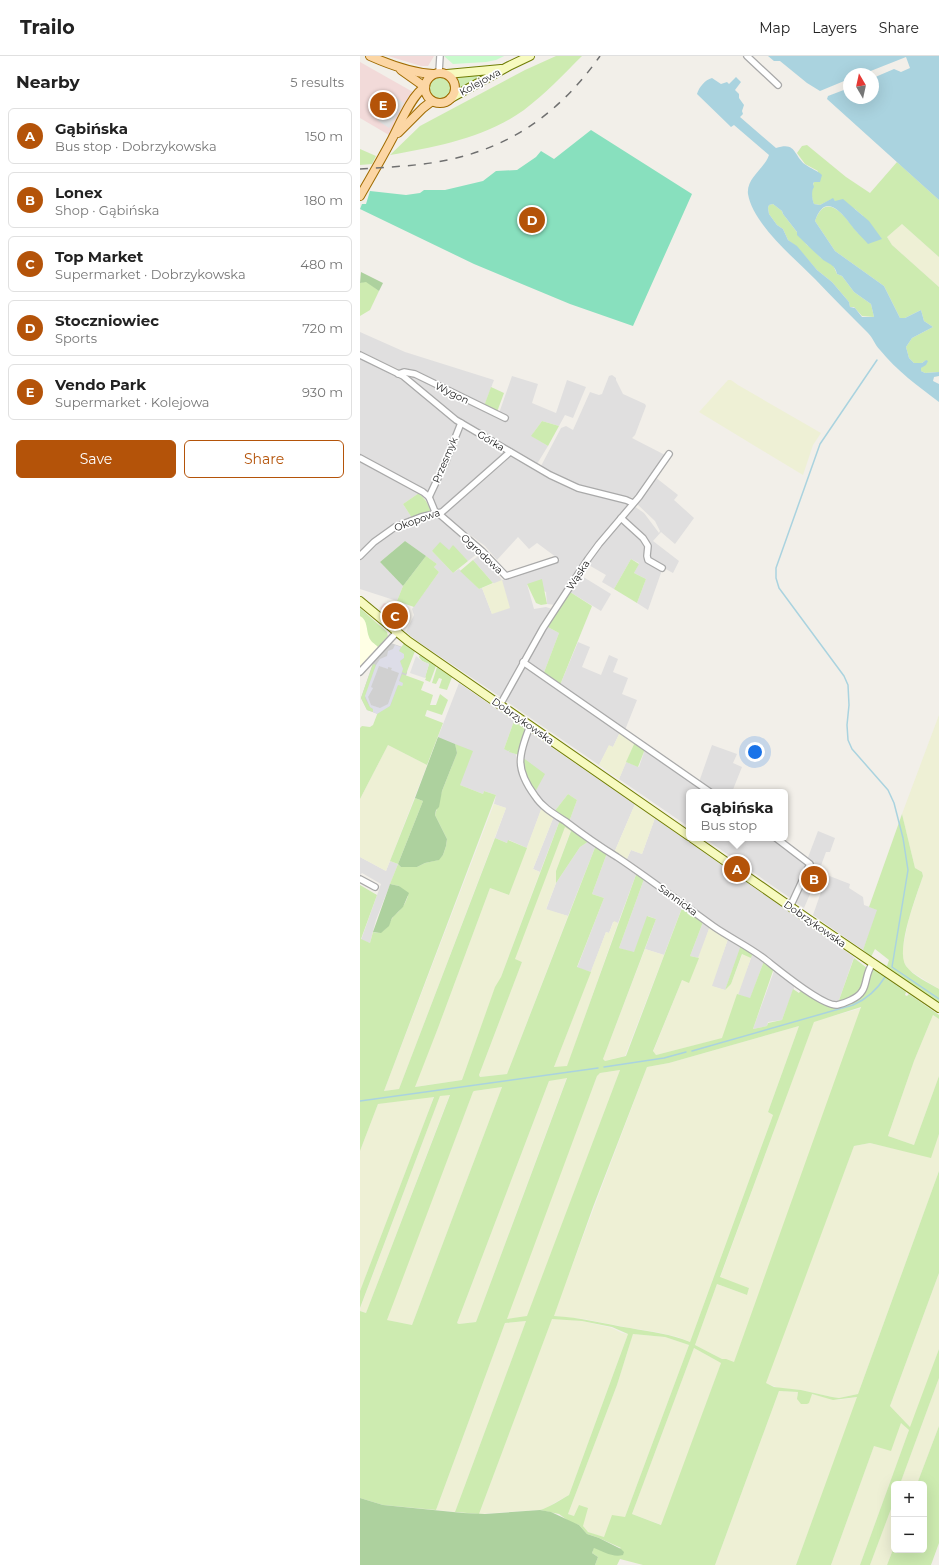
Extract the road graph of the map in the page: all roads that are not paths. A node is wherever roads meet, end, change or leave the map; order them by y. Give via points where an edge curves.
1 (370, 56) edge
2 (440, 56) edge
3 (530, 56) edge
4 (746, 56) edge
5 (395, 66) junction
6 (509, 66) junction
7 (440, 74) junction
8 (778, 85) dead end
9 (425, 87) junction
10 (451, 98) junction
11 (432, 101) junction
12 (392, 139) junction
13 (360, 196) edge
14 (360, 355) edge
15 (398, 374) junction
16 (505, 418) dead end
17 (461, 423) junction
18 (510, 452) junction
19 (669, 454) dead end
20 (360, 458) edge
21 (429, 497) junction
22 (633, 503) junction
23 (437, 513) junction
24 (621, 518) junction
25 (360, 556) edge
26 (555, 560) dead end
27 (662, 568) dead end
28 (360, 601) edge
29 (396, 632) junction
30 (523, 662) junction
31 (360, 672) edge
32 (500, 705) junction
33 (530, 726) junction
34 (706, 789) edge
35 (686, 834) edge
36 (696, 841) edge
37 (780, 841) edge
38 (360, 879) edge
39 (375, 887) dead end
40 (790, 906) junction
41 (873, 963) junction
42 (939, 1008) edge

1 - 5 main road
2 - 7 street
3 - 6 main road, Kolejowa
4 - 8 street
5 - 7 main road
5 - 9 main road
6 - 7 main road, Kolejowa via 489,71
6 - 10 main road, Kolejowa
7 - 9 main road via 427,80
7 - 10 main road via 453,80 454,94
9 - 11 main road
9 - 12 main road via 418,93
10 - 11 main road via 443,102
11 - 12 main road
12 - 13 main road
14 - 15 street, Górka
15 - 16 street, Wygon via 415,374
15 - 17 street, Górka
17 - 18 street, Górka
17 - 21 street, Przesmyk
18 - 22 street, Górka via 578,488
18 - 23 street, Okopowa via 446,510
19 - 22 street, Wąska
20 - 21 street
21 - 23 street, Ogrodowa
22 - 24 street, Wąska
23 - 25 street, Okopowa via 411,520 388,531
23 - 26 street, Ogrodowa via 482,551 506,576
24 - 27 street via 643,538 648,546 648,560
24 - 30 street, Wąska via 592,554
28 - 29 main road, Dobrzykowska
29 - 31 street
29 - 32 main road, Dobrzykowska
30 - 32 street, Wąska
30 - 34 street
32 - 33 main road, Dobrzykowska
33 - 35 main road, Dobrzykowska
33 - 41 street, Sannicka via 520,756 520,767 528,785 541,803 713,926 821,1000 838,1005 862,993
36 - 40 main road, Dobrzykowska
37 - 40 street via 810,864
38 - 39 street
40 - 41 main road, Dobrzykowska
41 - 42 main road, Dobrzykowska

